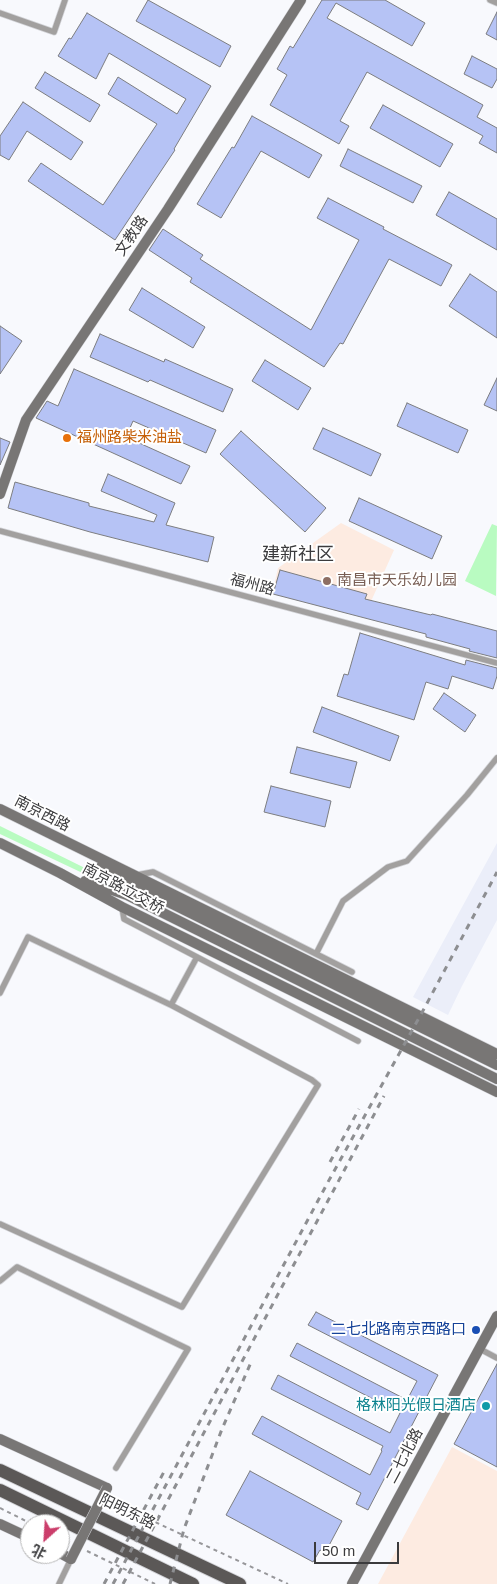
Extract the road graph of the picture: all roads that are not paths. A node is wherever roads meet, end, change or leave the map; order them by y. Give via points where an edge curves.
1 (65, 0) edge
2 (301, 0) edge
3 (490, 0) edge
4 (497, 3) edge
5 (0, 13) edge
6 (0, 494) edge
7 (0, 532) edge
8 (497, 663) edge
9 (497, 758) edge
10 (0, 809) edge
11 (0, 843) edge
12 (71, 845) junction
13 (60, 873) junction
14 (136, 875) junction
15 (122, 907) junction
16 (316, 954) junction
17 (197, 957) junction
18 (352, 972) dead end
19 (0, 993) edge
20 (170, 1005) junction
21 (358, 1041) dead end
22 (497, 1054) edge
23 (497, 1065) edge
24 (497, 1079) edge
25 (497, 1092) edge
26 (0, 1224) edge
27 (0, 1281) edge
28 (497, 1316) edge
29 (480, 1349) junction
30 (497, 1358) edge
31 (0, 1439) edge
32 (116, 1468) dead end
33 (0, 1470) edge
34 (0, 1490) edge
35 (0, 1524) edge
36 (20, 1533) edge
37 (72, 1559) joint
38 (59, 1584) edge
39 (193, 1584) edge
40 (240, 1584) edge
41 (352, 1584) edge

1 - 5 lane via 54,32
2 - 6 main road, 文教路 via 168,209 26,420
3 - 4 lane
7 - 8 lane, 福州路
9 - 16 lane via 406,862 388,867 343,901
10 - 12 main road, 南京西路
11 - 13 main road
12 - 14 main road, 南京路立交桥
12 - 23 main road, 南京路立交桥 via 130,883
13 - 15 main road, 南京路立交桥
13 - 24 main road, 南京路立交桥 via 127,895
14 - 16 lane via 153,872
14 - 22 main road, 南京路立交桥
15 - 17 lane via 124,919
15 - 25 main road, 南京路立交桥
16 - 18 lane
17 - 20 lane
17 - 21 lane
19 - 20 lane via 28,937
20 - 26 lane via 318,1085 182,1308
27 - 32 lane via 17,1267 188,1349
28 - 29 main road, 二七北路
29 - 30 lane
29 - 41 main road, 二七北路
31 - 37 main road, bridge via 107,1488
33 - 40 main road, 阳明东路
34 - 39 main road
35 - 36 main road
37 - 38 lane

